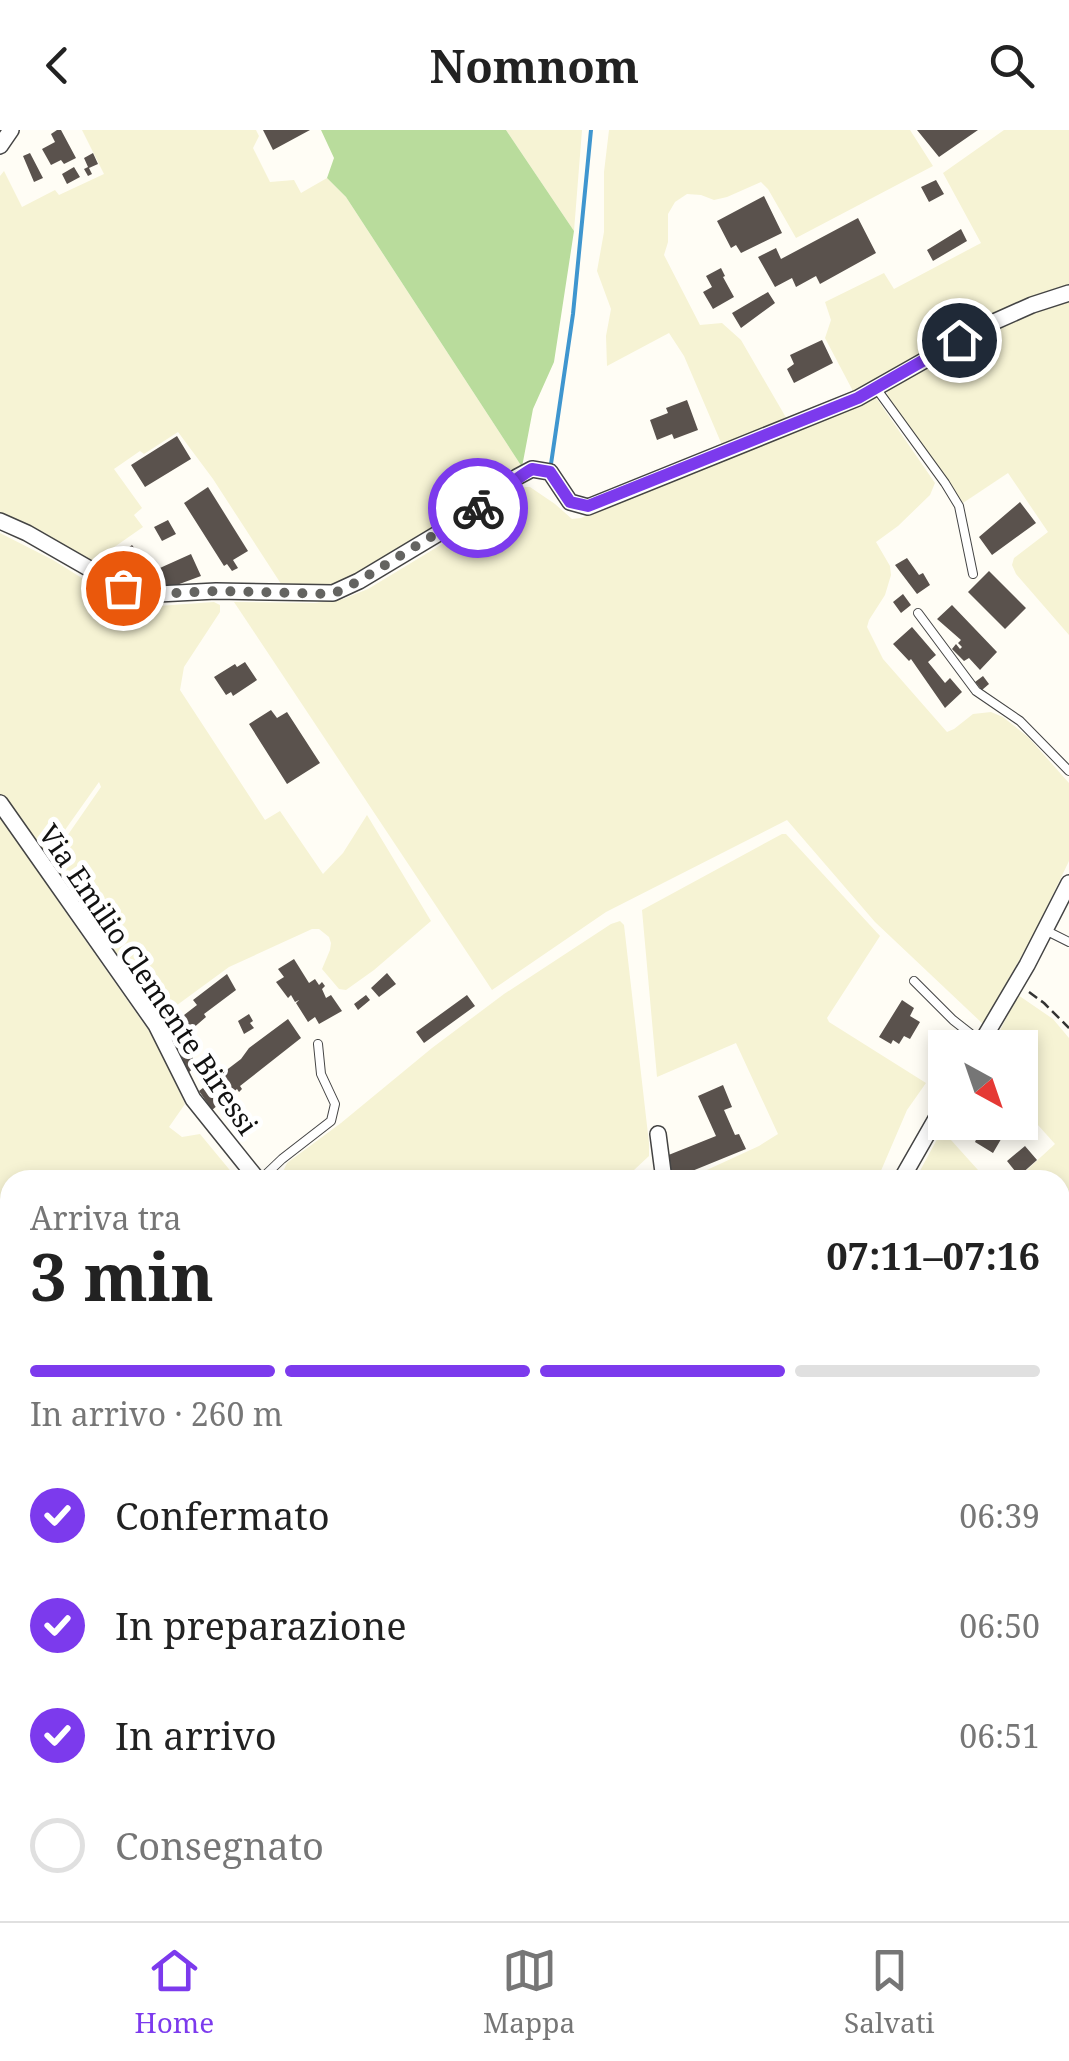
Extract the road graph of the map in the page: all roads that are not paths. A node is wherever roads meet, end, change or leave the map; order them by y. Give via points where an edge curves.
1 (12, 130) edge
2 (0, 146) edge
3 (1069, 293) edge
4 (876, 388) junction
5 (0, 521) edge
6 (974, 574) dead end
7 (918, 613) dead end
8 (1069, 770) edge
9 (0, 803) edge
10 (1069, 883) edge
11 (1045, 930) junction
12 (1069, 942) edge
13 (914, 981) dead end
14 (964, 1030) edge
15 (988, 1030) edge
16 (318, 1044) dead end
17 (928, 1133) edge
18 (658, 1134) dead end
19 (251, 1170) edge
20 (270, 1170) edge
21 (663, 1170) edge
22 (907, 1170) edge

1 - 2 street
3 - 4 street via 986,324
4 - 5 street via 588,506 570,502 550,472 532,469 333,594 123,588
4 - 6 lane via 960,506
7 - 8 lane via 976,692 1020,721
9 - 19 street, Via Emilio Clemente Biressi via 156,1025 193,1099
10 - 11 street
11 - 12 lane
11 - 15 street
13 - 14 lane
16 - 20 lane via 334,1104 331,1121
17 - 22 street
18 - 21 street

